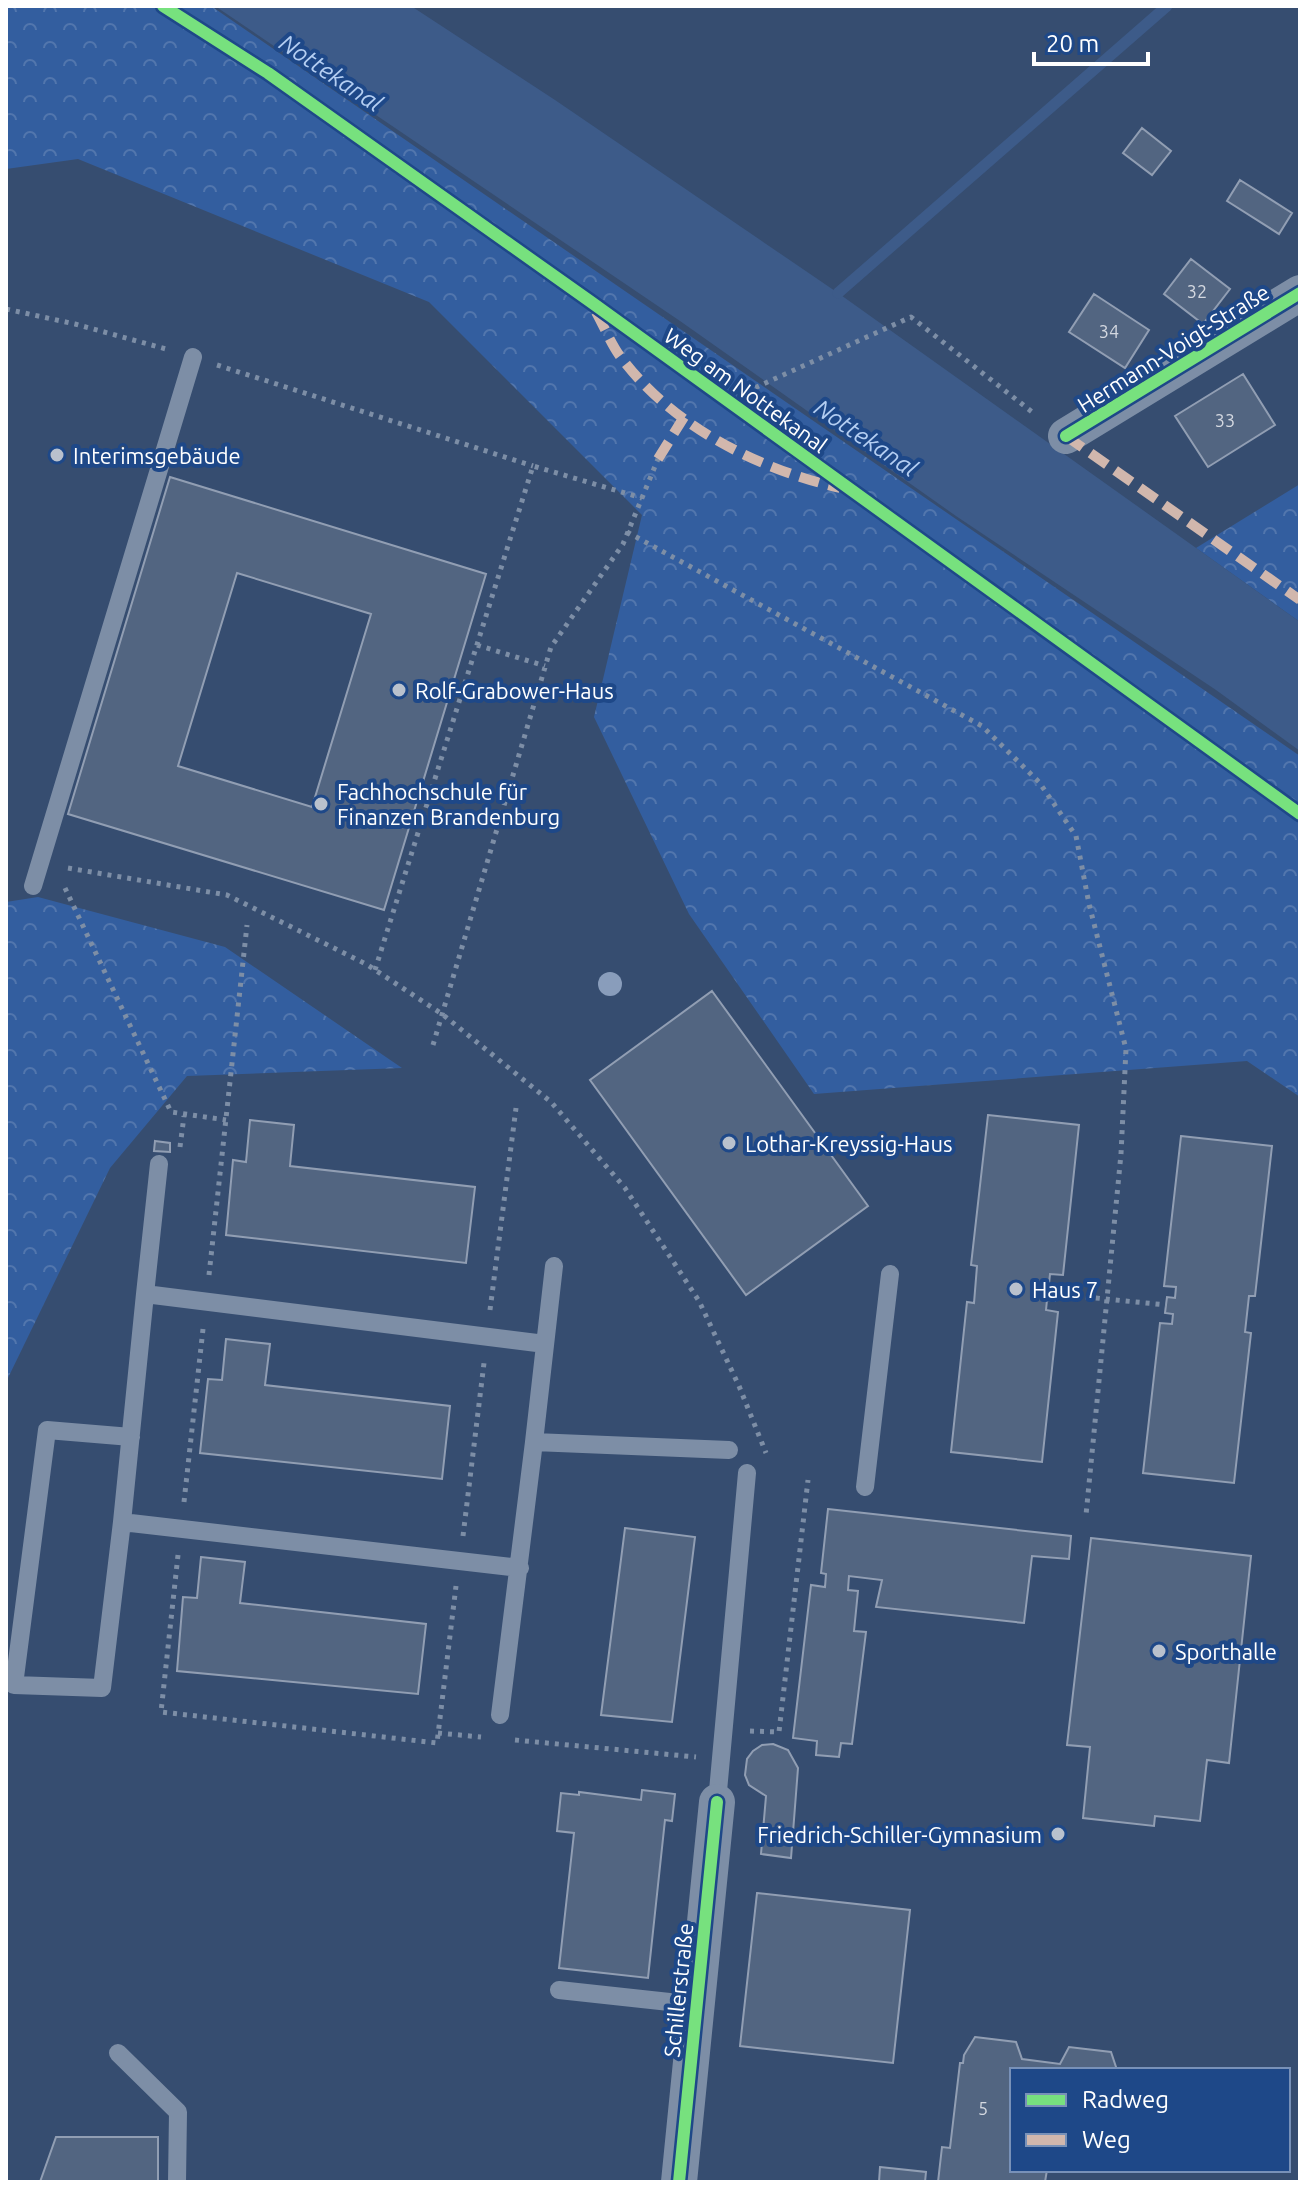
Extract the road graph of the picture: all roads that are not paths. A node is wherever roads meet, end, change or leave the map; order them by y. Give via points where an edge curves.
1 (1300, 293) edge
2 (193, 357) road end
3 (1066, 436) road end
4 (33, 886) dead end
5 (159, 1164) dead end
6 (554, 1266) dead end
7 (890, 1274) dead end
8 (145, 1294) junction
9 (545, 1344) junction
10 (131, 1437) junction
11 (534, 1442) junction
12 (729, 1450) dead end
13 (747, 1473) dead end
14 (865, 1487) dead end
15 (122, 1522) junction
16 (520, 1568) junction
17 (500, 1715) dead end
18 (717, 1802) joint
19 (559, 1990) dead end
20 (697, 2005) junction
21 (118, 2053) dead end
22 (177, 2182) edge
23 (679, 2182) edge

1 - 3 street, Hermann-Voigt-Straße
2 - 4 lane
5 - 8 lane
6 - 9 lane
7 - 14 lane
8 - 9 lane
8 - 10 lane
9 - 11 lane
10 - 15 lane
10 - 15 lane via 47,1430 14,1685 102,1688
11 - 12 lane
11 - 16 lane
13 - 18 lane
15 - 16 lane
16 - 17 lane
18 - 20 street, Schillerstraße
19 - 20 lane
20 - 23 street, Schillerstraße
21 - 22 lane via 178,2112

